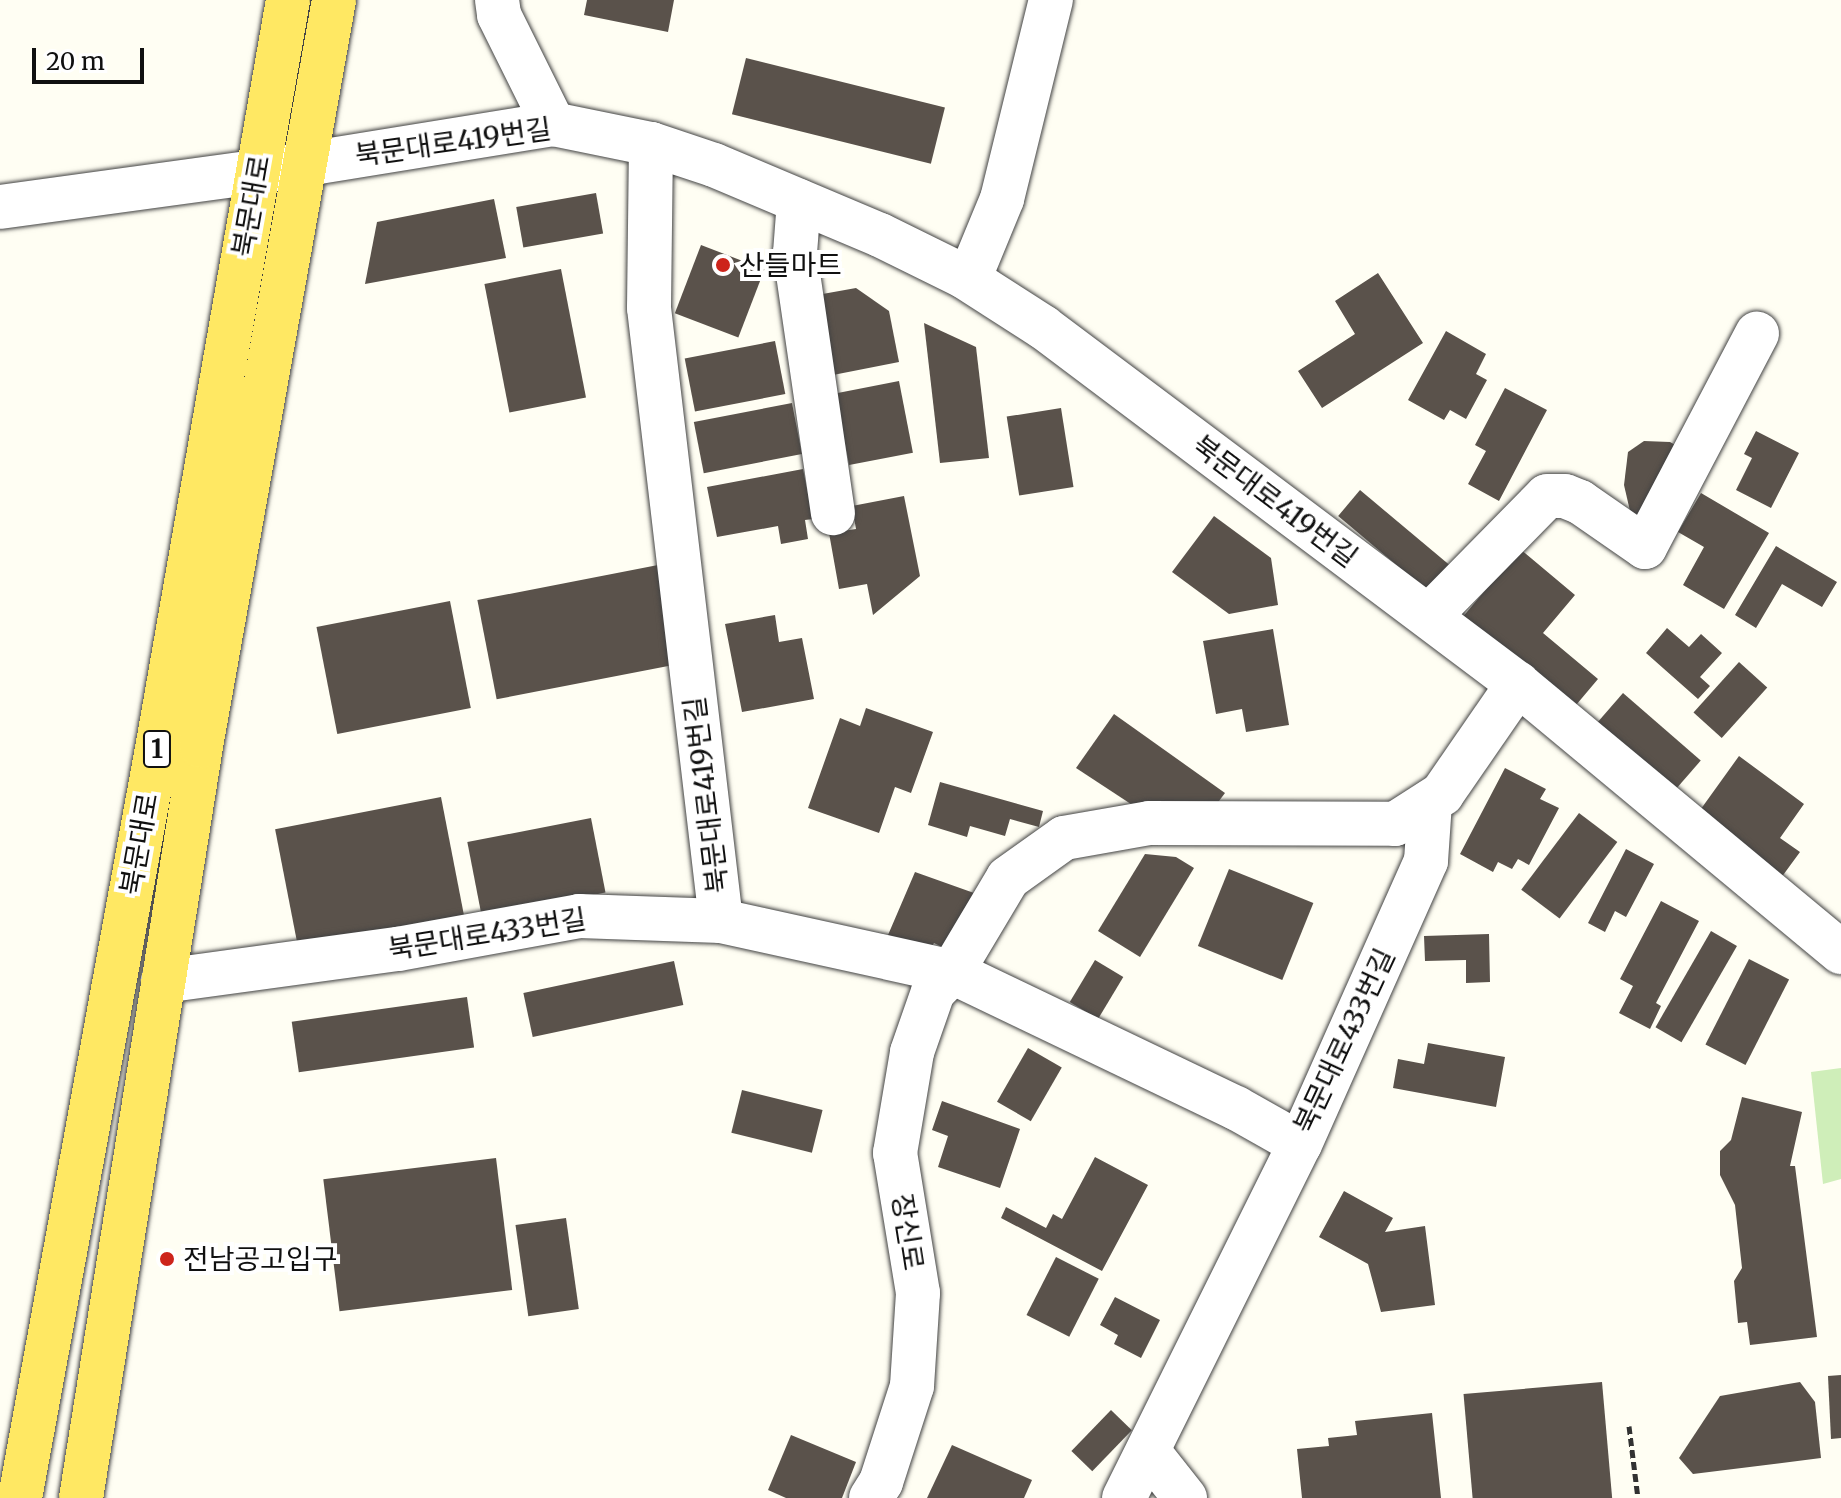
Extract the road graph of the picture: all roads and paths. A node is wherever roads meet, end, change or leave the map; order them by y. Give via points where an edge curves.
1 (288, 0) edge
2 (334, 0) edge
3 (497, 0) edge
4 (1051, 0) edge
5 (553, 124) junction
6 (651, 144) junction
7 (302, 163) junction
8 (257, 172) junction
9 (799, 201) junction
10 (0, 207) edge
11 (969, 279) junction
12 (1757, 334) dead end
13 (833, 513) dead end
14 (1429, 616) junction
15 (1518, 684) junction
16 (1430, 802) junction
17 (721, 921) junction
18 (1841, 952) edge
19 (952, 972) junction
20 (163, 981) junction
21 (1300, 1144) junction
22 (1629, 1426) dead end
23 (1148, 1451) junction
24 (20, 1498) edge
25 (81, 1498) edge
26 (871, 1498) edge
27 (1124, 1498) edge
28 (1185, 1498) edge
29 (1638, 1498) edge

1 - 8 main road, 북문대로 / 1
2 - 7 main road, 북문대로 / 1
3 - 5 street via 499,15
4 - 11 street via 1002,199
5 - 6 street, 북문대로419번길
5 - 7 street, 북문대로419번길
6 - 9 street, 북문대로419번길
6 - 17 street, 북문대로419번길 via 649,308
7 - 8 street, 북문대로419번길
7 - 20 main road, 북문대로 / 1
8 - 10 street, 북문대로419번길
8 - 24 main road, 북문대로 / 1
9 - 11 street, 북문대로419번길
9 - 13 street via 795,253
11 - 14 street, 북문대로419번길 via 1043,327
12 - 14 street via 1645,547 1580,502 1547,496
14 - 15 street, 북문대로419번길
15 - 16 street via 1442,794
15 - 18 street, 북문대로419번길
16 - 19 street via 1395,824 1149,823 1064,838 1008,878
16 - 21 street, 북문대로433번길 via 1426,861
17 - 19 street, 북문대로433번길
17 - 20 street, 북문대로433번길 via 579,916 398,949
19 - 21 street, 북문대로433번길
19 - 26 street, 장신로 via 933,992 912,1052 895,1153 918,1293 912,1386
20 - 25 main road, 북문대로 / 1
21 - 23 street
22 - 29 path
23 - 27 street
23 - 28 street

